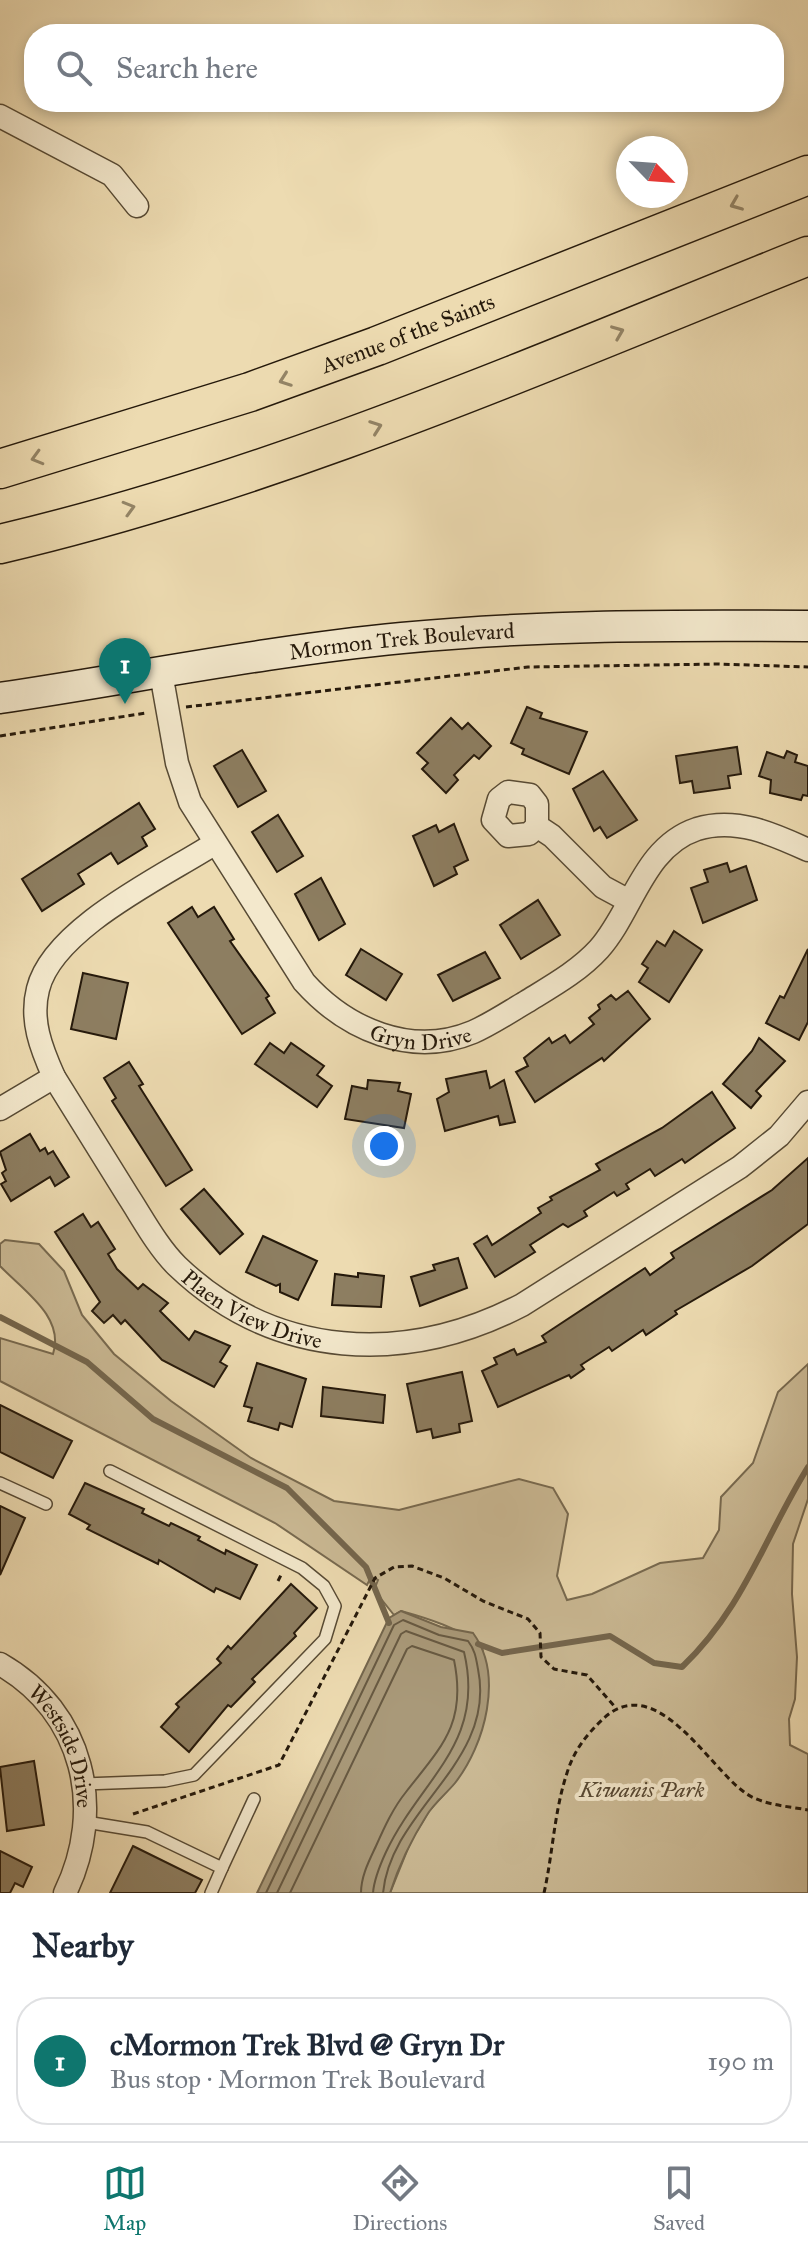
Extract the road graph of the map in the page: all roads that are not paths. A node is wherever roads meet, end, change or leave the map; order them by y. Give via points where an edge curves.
1 (0, 116) edge
2 (808, 175) edge
3 (137, 206) dead end
4 (808, 256) edge
5 (0, 469) edge
6 (0, 544) edge
7 (808, 626) edge
8 (161, 673) junction
9 (0, 698) edge
10 (537, 826) dead end
11 (214, 844) junction
12 (808, 850) edge
13 (629, 901) junction
14 (54, 1077) junction
15 (808, 1102) edge
16 (0, 1109) edge
17 (110, 1471) dead end
18 (0, 1483) edge
19 (46, 1504) dead end
20 (0, 1664) edge
21 (84, 1784) junction
22 (254, 1799) dead end
23 (86, 1822) junction
24 (222, 1868) junction
25 (65, 1893) edge
26 (211, 1893) edge

1 - 3 street via 112,175
2 -> 5 highway, Avenue of the Saints via 363,351 250,392
6 -> 4 highway via 148,503 366,431
7 - 8 main road, Mormon Trek Boulevard via 519,629 329,646
8 - 9 main road, Mormon Trek Boulevard
8 - 11 street, Gryn Drive via 181,781
10 - 13 street via 603,887
11 - 13 street, Gryn Drive via 304,982 321,1000 367,1030 395,1039 429,1042 464,1035 557,983 600,947
11 - 14 street, Plaen View Drive via 94,920 61,947 46,968 35,1016 41,1050
12 - 13 street, Gryn Drive via 746,826 696,830 653,861
14 - 15 street, Plaen View Drive via 176,1264 226,1303 297,1336 366,1346 442,1338 522,1305 740,1167 779,1136
14 - 16 street
17 - 21 lane via 302,1568 324,1586 335,1606 325,1639 194,1775
18 - 19 lane
20 - 21 street, Westside Drive via 27,1683 61,1723
21 - 23 street, Westside Drive
22 - 24 lane
23 - 24 lane via 147,1832
23 - 25 street, Westside Drive via 85,1843
24 - 26 lane

